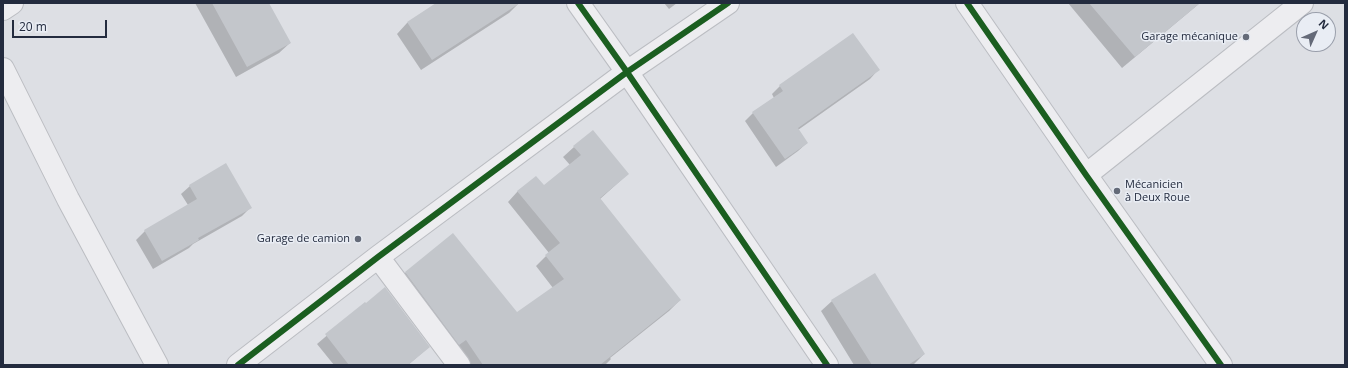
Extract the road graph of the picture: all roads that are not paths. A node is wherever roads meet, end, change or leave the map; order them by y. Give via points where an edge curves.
1 (12, 3) edge
2 (578, 3) edge
3 (728, 3) edge
4 (967, 3) edge
5 (1302, 3) edge
6 (3, 9) edge
7 (3, 69) edge
8 (627, 72) junction
9 (1086, 175) junction
10 (378, 257) junction
11 (156, 365) edge
12 (238, 365) edge
13 (459, 365) edge
14 (827, 365) edge
15 (1221, 365) edge

1 - 6 street
2 - 8 street
3 - 8 street
4 - 9 street
5 - 9 street
7 - 11 street
8 - 10 street
8 - 14 street
9 - 15 street
10 - 12 street
10 - 13 street

